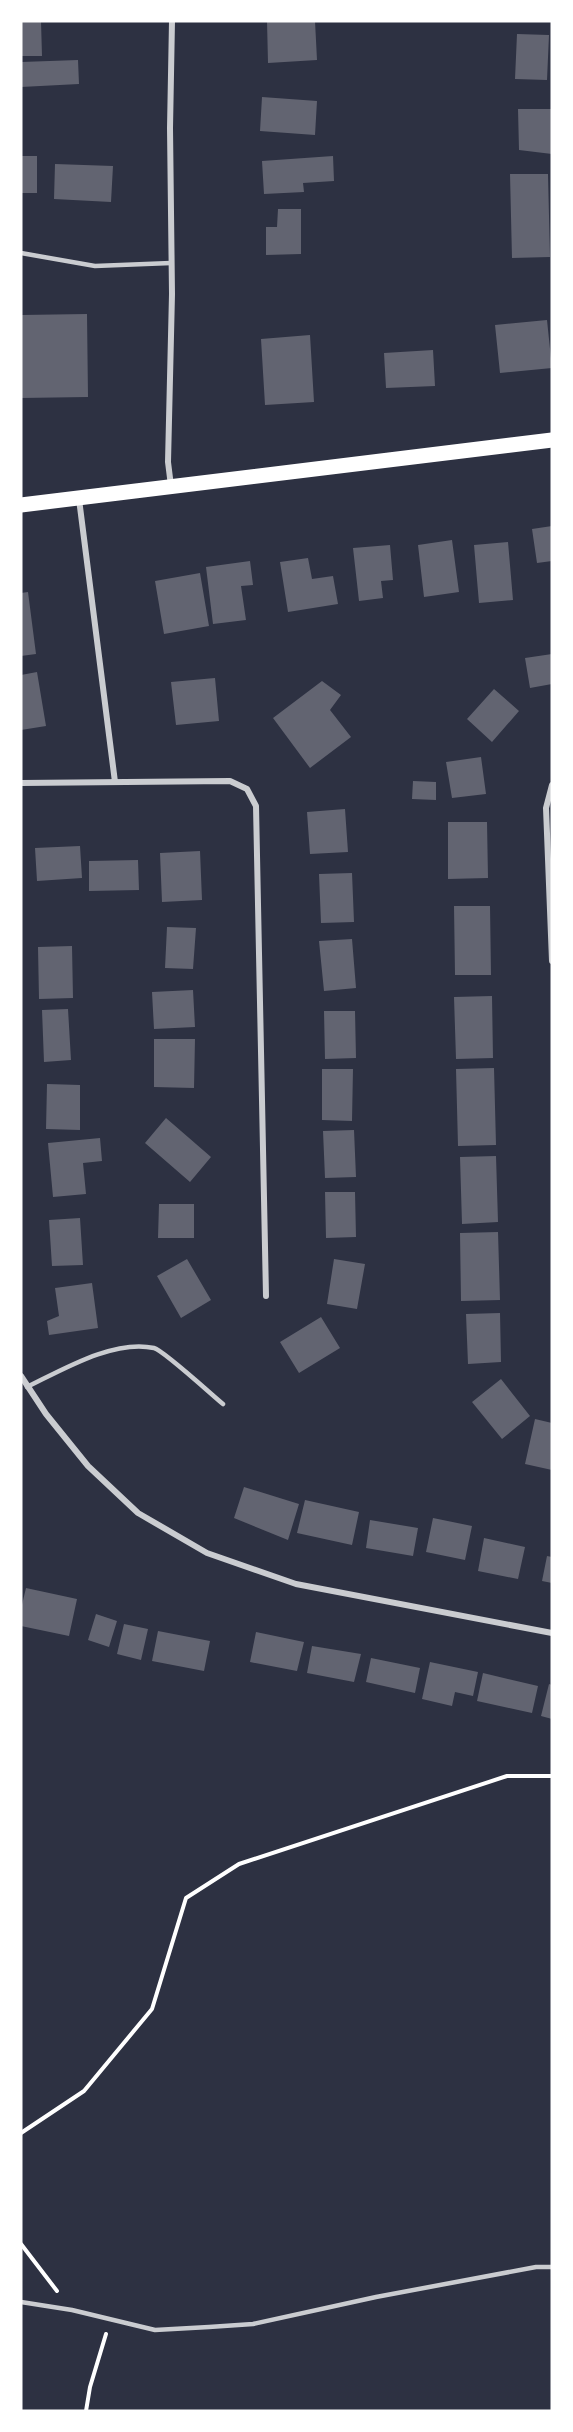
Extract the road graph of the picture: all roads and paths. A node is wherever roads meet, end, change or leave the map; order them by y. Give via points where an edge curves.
1 (172, 21) edge
2 (21, 253) edge
3 (171, 263) junction
4 (552, 440) edge
5 (171, 486) junction
6 (80, 499) junction
7 (21, 505) edge
8 (115, 782) junction
9 (21, 783) edge
10 (552, 785) edge
11 (552, 961) edge
12 (266, 1296) dead end
13 (21, 1376) edge
14 (27, 1387) junction
15 (223, 1404) dead end
16 (552, 1633) edge
17 (552, 1776) edge
18 (21, 2133) edge
19 (21, 2244) edge
20 (552, 2267) edge
21 (21, 2302) edge
22 (72, 2310) junction
23 (110, 2320) junction
24 (86, 2411) edge

1 - 3 street
2 - 3 lane via 95,266
3 - 5 street
4 - 5 main road
5 - 6 main road
6 - 7 main road
6 - 8 street
8 - 9 street
8 - 12 street via 230,781 247,789 256,806
10 - 11 street via 546,808
13 - 14 street
14 - 15 lane via 122,1347 156,1348
14 - 16 street via 88,1466 138,1513 207,1552 296,1584
17 - 18 path via 507,1776 239,1864 186,1898 152,2009 84,2091
19 - 22 path
20 - 23 lane via 376,2297 253,2324 155,2330
21 - 22 lane
22 - 23 lane
23 - 24 path

